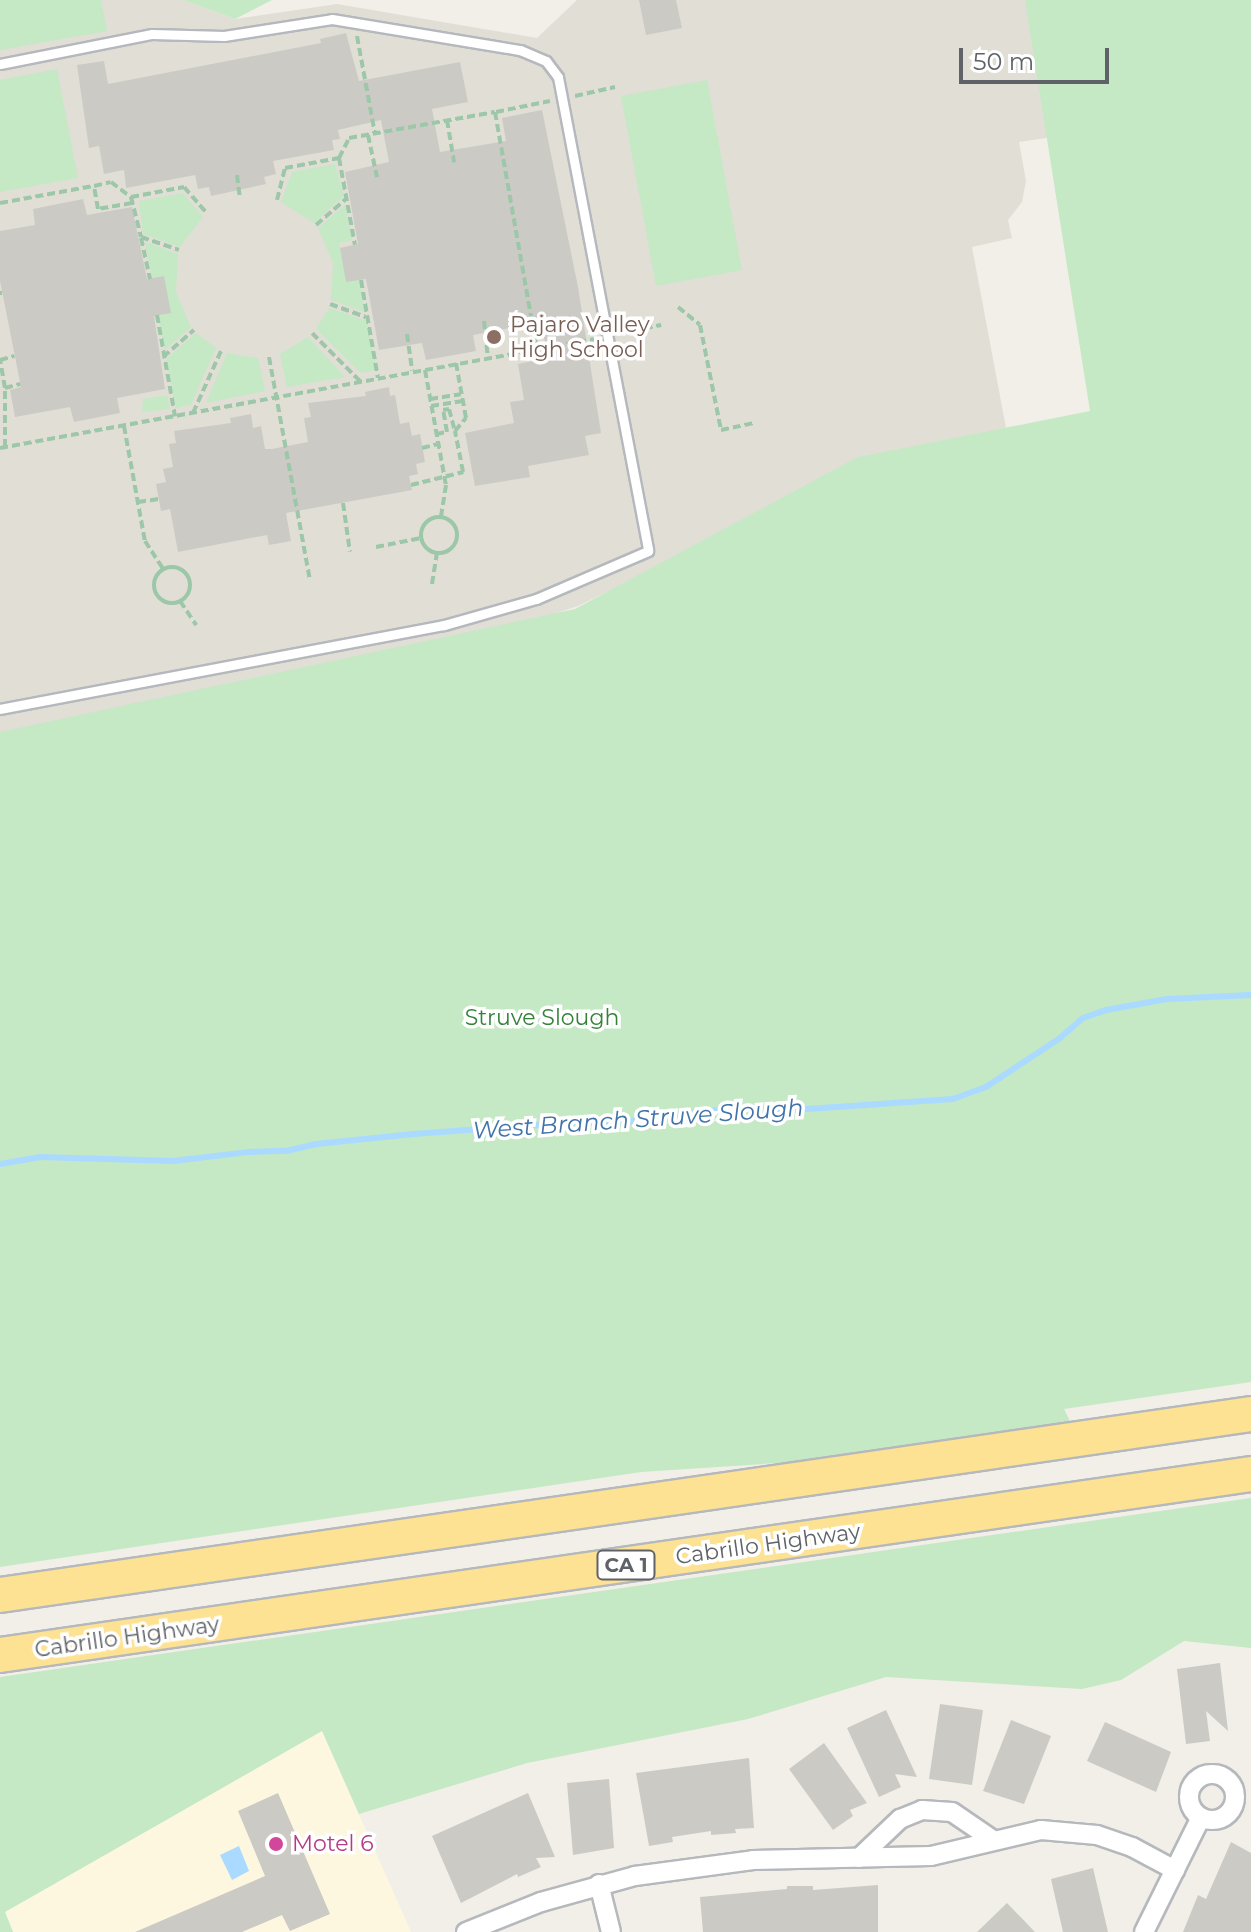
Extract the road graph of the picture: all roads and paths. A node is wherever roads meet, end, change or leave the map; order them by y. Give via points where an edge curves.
1 (355, 22) junction
2 (0, 64) edge
3 (615, 87) dead end
4 (581, 94) dead end
5 (574, 96) dead end
6 (562, 99) junction
7 (495, 112) junction
8 (447, 120) junction
9 (372, 134) junction
10 (339, 158) junction
11 (454, 162) dead end
12 (237, 175) dead end
13 (377, 177) dead end
14 (94, 186) junction
15 (240, 198) dead end
16 (346, 199) junction
17 (132, 200) junction
18 (277, 200) dead end
19 (0, 203) edge
20 (207, 213) dead end
21 (316, 225) dead end
22 (141, 237) junction
23 (355, 245) dead end
24 (179, 250) dead end
25 (150, 279) dead end
26 (361, 280) dead end
27 (330, 304) dead end
28 (678, 307) dead end
29 (157, 315) dead end
30 (366, 317) junction
31 (484, 321) dead end
32 (661, 325) dead end
33 (194, 330) dead end
34 (627, 332) dead end
35 (312, 333) dead end
36 (407, 334) dead end
37 (595, 339) dead end
38 (537, 349) junction
39 (221, 351) dead end
40 (14, 356) dead end
41 (163, 357) junction
42 (269, 357) dead end
43 (488, 358) junction
44 (456, 363) junction
45 (424, 369) junction
46 (412, 371) junction
47 (378, 378) junction
48 (361, 382) junction
49 (20, 384) dead end
50 (5, 388) junction
51 (461, 394) junction
52 (277, 399) junction
53 (430, 399) junction
54 (463, 401) junction
55 (431, 406) junction
56 (193, 413) junction
57 (175, 416) junction
58 (753, 423) dead end
59 (124, 426) junction
60 (455, 431) junction
61 (436, 434) junction
62 (438, 444) junction
63 (2, 448) edge
64 (422, 448) dead end
65 (444, 476) junction
66 (411, 485) dead end
67 (159, 499) dead end
68 (138, 502) junction
69 (343, 503) dead end
70 (441, 518) junction
71 (422, 538) junction
72 (376, 547) dead end
73 (350, 552) dead end
74 (437, 553) junction
75 (163, 569) junction
76 (310, 580) dead end
77 (432, 584) dead end
78 (180, 601) junction
79 (196, 625) dead end
80 (0, 709) edge
81 (1251, 1414) edge
82 (1251, 1474) edge
83 (0, 1595) edge
84 (0, 1655) edge
85 (1201, 1817) dead end
86 (993, 1840) junction
87 (859, 1858) junction
88 (1175, 1870) junction
89 (599, 1884) junction
90 (466, 1932) edge
91 (611, 1932) edge
92 (1144, 1932) edge

1 - 2 lane via 314,19 224,36 152,34
1 - 6 lane via 539,56 555,71
1 - 9 path
3 - 4 path
5 - 6 path
6 - 7 path
6 - 80 lane via 648,551 565,588 444,625
7 - 8 path
7 - 38 path
8 - 9 path
8 - 11 path
9 - 10 path via 349,138
9 - 13 path
10 - 16 path
10 - 18 path via 285,168
12 - 15 path
14 - 17 path via 111,182
14 - 17 path via 98,209
14 - 19 path
16 - 21 path
16 - 23 path
17 - 20 path via 184,187
17 - 22 path
22 - 24 path
22 - 25 path
26 - 30 path
27 - 30 path
28 - 58 path via 700,325 721,430
29 - 41 path
30 - 47 path
31 - 43 path
32 - 34 path
33 - 41 path
35 - 48 path
36 - 46 path
37 - 38 path
38 - 43 path
39 - 56 path
40 - 50 path via 0,360
41 - 57 path
42 - 52 path
43 - 44 path
44 - 45 path
44 - 51 path
45 - 46 path
45 - 53 path
46 - 47 path
47 - 48 path
48 - 52 path
49 - 50 path
50 - 63 path
51 - 53 path
51 - 54 path
52 - 56 path
52 - 76 path
53 - 55 path
54 - 55 path
54 - 60 path via 466,418
55 - 61 path
56 - 57 path
57 - 59 path
59 - 63 path
59 - 68 path
60 - 61 path via 449,409 443,410 447,432
60 - 65 path via 463,472
61 - 62 path
62 - 64 path
62 - 65 path
65 - 66 path
65 - 70 path
67 - 68 path
68 - 75 path via 145,541
69 - 73 path
70 - 71 path via 428,522
70 - 74 path via 454,525 457,536 449,551
71 - 72 path
71 - 74 path
74 - 77 path
75 - 78 path via 155,578 155,590 168,602
75 - 78 path via 175,566 188,577 188,593
78 - 79 path
81 - 83 highway
82 - 84 highway, Cabrillo Highway / CA 1
85 - 88 street
86 - 87 street via 931,1856
86 - 87 street via 952,1812 922,1810 900,1819
86 - 88 street via 1041,1830 1079,1831 1115,1840
87 - 89 street via 730,1861
88 - 92 street
89 - 90 street
89 - 91 street

